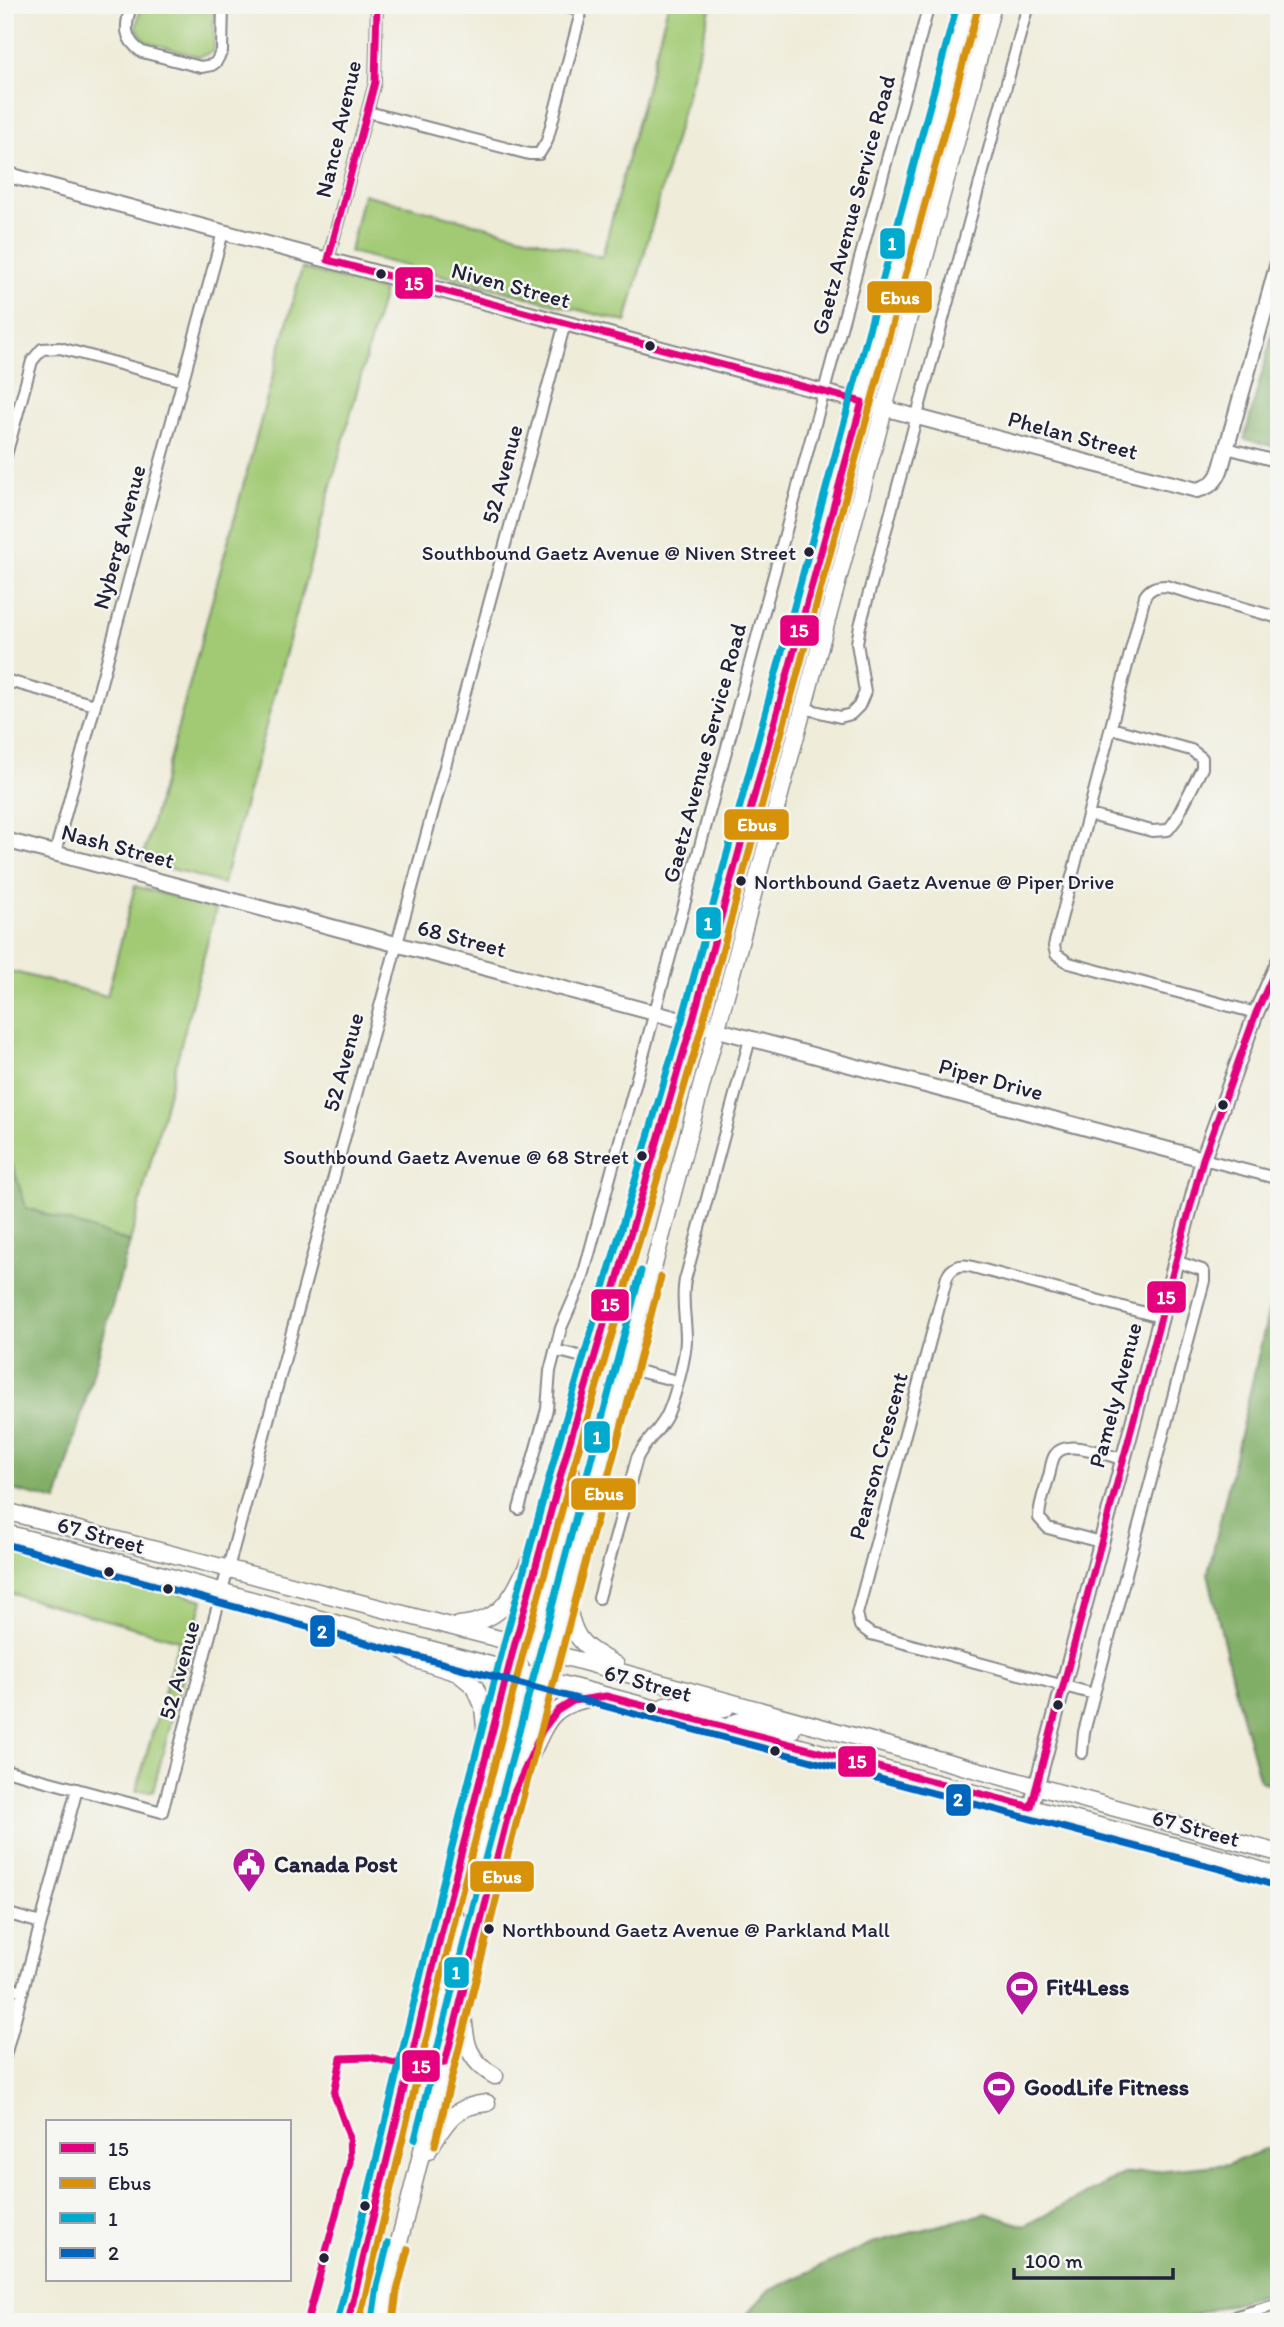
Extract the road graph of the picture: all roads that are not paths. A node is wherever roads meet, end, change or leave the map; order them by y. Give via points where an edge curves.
1 (131, 5) edge
2 (223, 5) edge
3 (377, 5) edge
4 (558, 5) edge
5 (929, 5) edge
6 (968, 5) edge
7 (993, 5) edge
8 (1028, 5) edge
9 (582, 8) edge
10 (368, 112) junction
11 (5, 174) edge
12 (223, 232) junction
13 (1279, 258) edge
14 (328, 260) junction
15 (565, 323) junction
16 (183, 381) junction
17 (823, 392) junction
18 (862, 402) junction
19 (884, 408) junction
20 (918, 417) junction
21 (1227, 448) junction
22 (5, 458) edge
23 (1279, 462) edge
24 (1279, 618) edge
25 (5, 680) edge
26 (95, 705) junction
27 (803, 708) junction
28 (1111, 728) junction
29 (1088, 814) junction
30 (5, 840) edge
31 (55, 853) junction
32 (219, 897) joint
33 (397, 944) junction
34 (1279, 961) edge
35 (654, 1013) junction
36 (1256, 1013) junction
37 (692, 1023) junction
38 (715, 1029) junction
39 (750, 1039) junction
40 (1203, 1159) junction
41 (1279, 1179) edge
42 (1175, 1261) junction
43 (1160, 1317) junction
44 (555, 1350) junction
45 (594, 1360) junction
46 (626, 1368) junction
47 (677, 1381) junction
48 (568, 1448) junction
49 (1122, 1459) junction
50 (519, 1509) dead end
51 (5, 1511) edge
52 (548, 1528) junction
53 (5, 1533) edge
54 (1100, 1542) junction
55 (228, 1570) junction
56 (222, 1592) junction
57 (566, 1595) junction
58 (599, 1598) dead end
59 (448, 1626) junction
60 (384, 1637) junction
61 (515, 1643) junction
62 (542, 1652) junction
63 (514, 1672) junction
64 (636, 1677) junction
65 (543, 1679) junction
66 (1062, 1686) junction
67 (1094, 1694) junction
68 (606, 1696) junction
69 (729, 1702) junction
70 (648, 1707) junction
71 (728, 1728) junction
72 (856, 1737) junction
73 (487, 1751) junction
74 (1082, 1753) dead end
75 (5, 1770) edge
76 (1036, 1787) junction
77 (77, 1789) junction
78 (513, 1796) junction
79 (1031, 1807) junction
80 (1279, 1853) edge
81 (1279, 1877) edge
82 (450, 1897) junction
83 (5, 1913) edge
84 (482, 1913) junction
85 (41, 1923) junction
86 (5, 1986) edge
87 (23, 1991) junction
88 (461, 1995) junction
89 (5, 2056) edge
90 (495, 2077) dead end
91 (438, 2090) junction
92 (486, 2103) dead end
93 (419, 2165) junction
94 (1279, 2304) edge
95 (348, 2322) edge
96 (382, 2322) edge
97 (1216, 2322) edge

1 - 2 street via 125,25 135,47 201,67 212,65 220,56
3 - 10 street, Nance Avenue via 376,68
4 - 9 street
5 - 17 street, Gaetz Avenue Service Road
6 - 18 main road
7 - 19 main road
8 - 20 street
9 - 10 street via 547,141 539,154
10 - 14 street, Nance Avenue
11 - 12 street, Niven Street
12 - 14 street, Niven Street
12 - 16 street, Nyberg Avenue
13 - 21 street, Phelan Street
14 - 15 street, Niven Street
15 - 17 street, Niven Street
15 - 33 street, 52 Avenue
16 - 22 street via 60,348 42,349 32,361
16 - 26 street, Nyberg Avenue
17 - 18 street, Niven Street
17 - 35 street, Gaetz Avenue Service Road
18 - 19 street, Niven Street
18 - 37 main road
19 - 20 street, Phelan Street
19 - 27 main road
20 - 21 street, Phelan Street via 1197,490 1215,481
20 - 27 street via 858,634 864,696 847,716
21 - 23 street
24 - 28 street via 1166,586 1152,589 1145,596
25 - 26 street
26 - 31 street, Nyberg Avenue
27 - 38 main road
28 - 29 street
28 - 29 street via 1196,752 1202,758 1202,768 1168,830 1152,831
29 - 36 street via 1055,940 1056,954 1069,963
30 - 31 street, Nash Street
31 - 32 street, Nash Street
32 - 33 street, 68 Street
33 - 35 street, 68 Street
33 - 55 street, 52 Avenue
34 - 36 street, Pamely Avenue
35 - 37 street, 68 Street
35 - 44 street, Gaetz Avenue Service Road via 583,1280
36 - 40 street, Pamely Avenue
37 - 38 street, Piper Drive
37 - 45 main road
38 - 39 street, Piper Drive
38 - 46 main road
39 - 40 street, Piper Drive
39 - 47 street via 685,1280 686,1348
40 - 41 street, Piper Drive
40 - 42 street, Pamely Avenue
42 - 43 street, Pamely Avenue
42 - 67 street via 1202,1270 1204,1281
43 - 49 street, Pamely Avenue
43 - 66 street, Pearson Crescent via 969,1266 952,1269 872,1559 858,1614 867,1633
44 - 45 street
44 - 50 street, Gaetz Avenue Service Road via 547,1409
45 - 48 main road
46 - 47 street
46 - 57 main road
47 - 58 street via 667,1417 637,1458
48 - 52 main road
48 - 62 main road via 573,1483
49 - 54 street, Pamely Avenue
49 - 54 street via 1076,1447 1059,1450 1040,1509 1039,1518 1048,1528
51 - 55 main road, 67 Street
52 - 59 main road via 500,1611 480,1622
52 - 61 main road
53 - 56 main road, 67 Street
54 - 66 street, Pamely Avenue
55 - 56 street, 52 Avenue
55 - 59 main road, 67 Street
56 - 60 main road, 67 Street
56 - 77 street, 52 Avenue via 162,1812
57 - 62 main road
57 - 64 main road via 570,1625 584,1645
59 - 61 main road, 67 Street
60 - 63 main road, 67 Street
60 - 73 main road via 417,1660 458,1673 475,1687 483,1706
61 - 62 main road, 67 Street
61 - 63 main road
62 - 64 main road, 67 Street
62 - 65 main road via 537,1665
63 - 65 main road, 67 Street
63 - 73 main road
63 - 84 main road via 486,1841
64 - 69 main road, 67 Street
65 - 68 main road, 67 Street
65 - 78 main road
66 - 67 street, Pearson Crescent
66 - 76 street, Pamely Avenue
67 - 74 street
68 - 70 main road, 67 Street
68 - 78 main road via 573,1701 557,1711 542,1731
69 - 70 main road via 719,1711 682,1705
69 - 72 main road, 67 Street
70 - 71 main road, 67 Street
71 - 72 main road via 749,1720 821,1737
71 - 79 main road, 67 Street
72 - 76 main road, 67 Street
73 - 82 main road
75 - 77 street
76 - 79 street, Pamely Avenue
76 - 80 main road, 67 Street
77 - 85 street
78 - 84 main road
79 - 81 main road, 67 Street
82 - 91 main road via 456,1918 432,2059
82 - 95 main road
83 - 85 street
84 - 88 main road
85 - 87 street
86 - 87 street
87 - 89 street
88 - 90 main road via 469,2052
88 - 91 main road
91 - 93 main road
92 - 93 main road via 453,2115
93 - 96 main road
94 - 97 street

